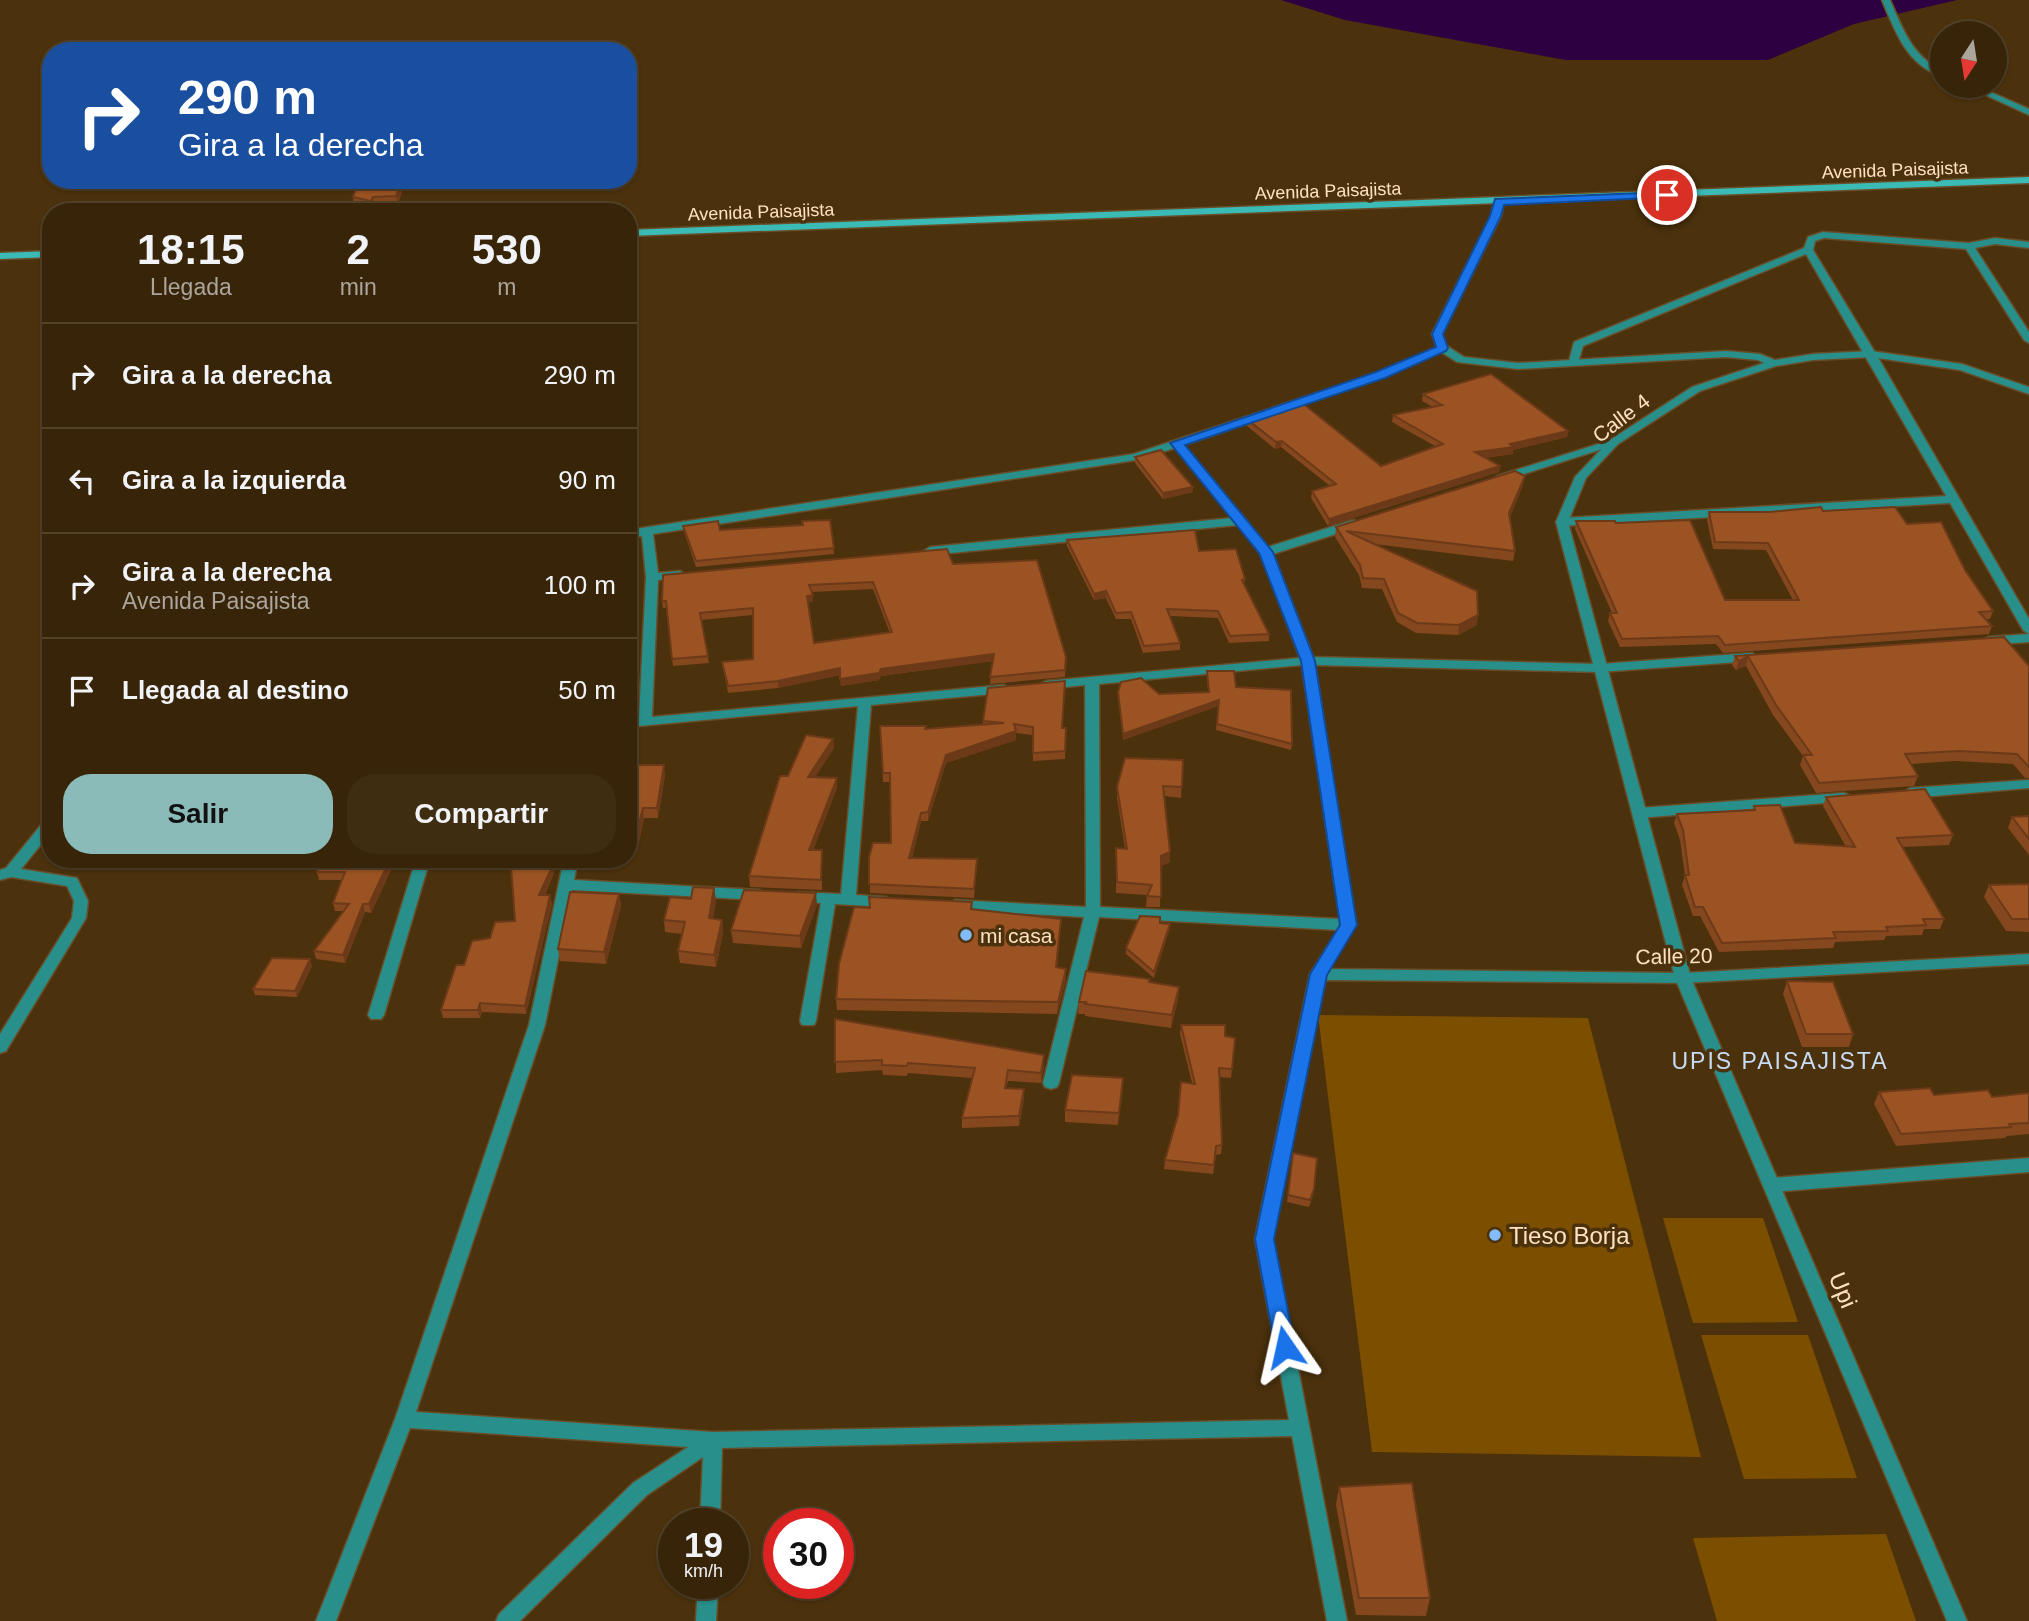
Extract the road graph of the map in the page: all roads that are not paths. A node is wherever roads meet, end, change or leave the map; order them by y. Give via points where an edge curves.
1 (1886, 0) edge
2 (1930, 69) edge
3 (1997, 98) edge
4 (2029, 112) edge
5 (2029, 180) edge
6 (1499, 202) junction
7 (637, 233) edge
8 (2029, 245) edge
9 (1969, 246) junction
10 (1808, 250) junction
11 (42, 254) edge
12 (0, 256) edge
13 (2029, 340) edge
14 (1442, 348) junction
15 (1871, 354) junction
16 (1574, 361) junction
17 (1774, 363) junction
18 (2029, 391) edge
19 (1614, 442) junction
20 (1177, 443) junction
21 (1485, 483) edge
22 (1954, 499) junction
23 (1369, 520) edge
24 (1242, 521) junction
25 (1562, 522) junction
26 (647, 530) junction
27 (637, 532) edge
28 (1266, 552) junction
29 (913, 553) edge
30 (693, 573) edge
31 (652, 578) junction
32 (2029, 630) edge
33 (2029, 638) edge
34 (1974, 642) edge
35 (1766, 656) edge
36 (1308, 661) junction
37 (1600, 667) junction
38 (1092, 681) junction
39 (865, 701) junction
40 (645, 721) junction
41 (637, 722) edge
42 (2029, 784) edge
43 (1890, 794) edge
44 (1862, 797) edge
45 (1639, 813) junction
46 (42, 832) edge
47 (420, 868) edge
48 (569, 868) edge
49 (5, 874) edge
50 (566, 886) junction
51 (829, 899) junction
52 (848, 900) junction
53 (903, 903) edge
54 (943, 905) edge
55 (1093, 912) junction
56 (1348, 925) junction
57 (2029, 959) edge
58 (1318, 974) junction
59 (1683, 978) junction
60 (376, 1015) dead end
61 (808, 1021) dead end
62 (0, 1047) edge
63 (1051, 1083) dead end
64 (2029, 1165) edge
65 (1771, 1185) junction
66 (404, 1419) junction
67 (1300, 1428) junction
68 (713, 1440) junction
69 (711, 1508) edge
70 (707, 1599) edge
71 (326, 1621) edge
72 (506, 1621) edge
73 (706, 1621) edge
74 (1337, 1621) edge
75 (1957, 1621) edge

1 - 2 street via 1905,45
3 - 4 street
5 - 6 main road, Avenida Paisajista
6 - 7 main road, Avenida Paisajista
6 - 14 street via 1437,334
8 - 9 street via 1996,241
9 - 10 street via 1824,235 1811,239
9 - 13 street
10 - 15 street
10 - 16 street via 1578,344
11 - 12 main road
14 - 16 street via 1461,360 1518,366
14 - 20 street via 1381,375
15 - 17 street, Calle 4
15 - 18 street, Calle 4 via 1962,367
15 - 22 street
16 - 17 street via 1726,354
17 - 19 street, Calle 4 via 1696,389
19 - 21 street
19 - 25 street, Calle 4 via 1581,477
20 - 24 street
20 - 26 street via 1136,457
22 - 25 street
22 - 32 street
23 - 28 street
24 - 28 street
24 - 29 street
25 - 37 street
26 - 27 street
26 - 31 street
28 - 36 street
30 - 31 street
31 - 40 street
33 - 34 street
35 - 37 street
36 - 37 street
36 - 38 street
36 - 56 street
37 - 45 street
38 - 39 street
38 - 55 street
39 - 40 street
39 - 52 street
40 - 41 street
42 - 43 street
44 - 45 street
45 - 59 street
46 - 49 street
47 - 60 street
48 - 50 street
49 - 62 street via 72,882 81,901 79,918
50 - 51 street
50 - 66 street via 537,1025
51 - 52 street
51 - 61 street
52 - 53 street
54 - 55 street
55 - 56 street
55 - 63 street
56 - 58 street
57 - 59 street, Calle 20
58 - 59 street, Calle 20
58 - 67 street via 1264,1239
59 - 65 street, Upi
64 - 65 street
65 - 75 street, Upi
66 - 68 street
66 - 71 street
67 - 68 street
67 - 74 street
68 - 69 street
68 - 72 street via 640,1489
70 - 73 street

